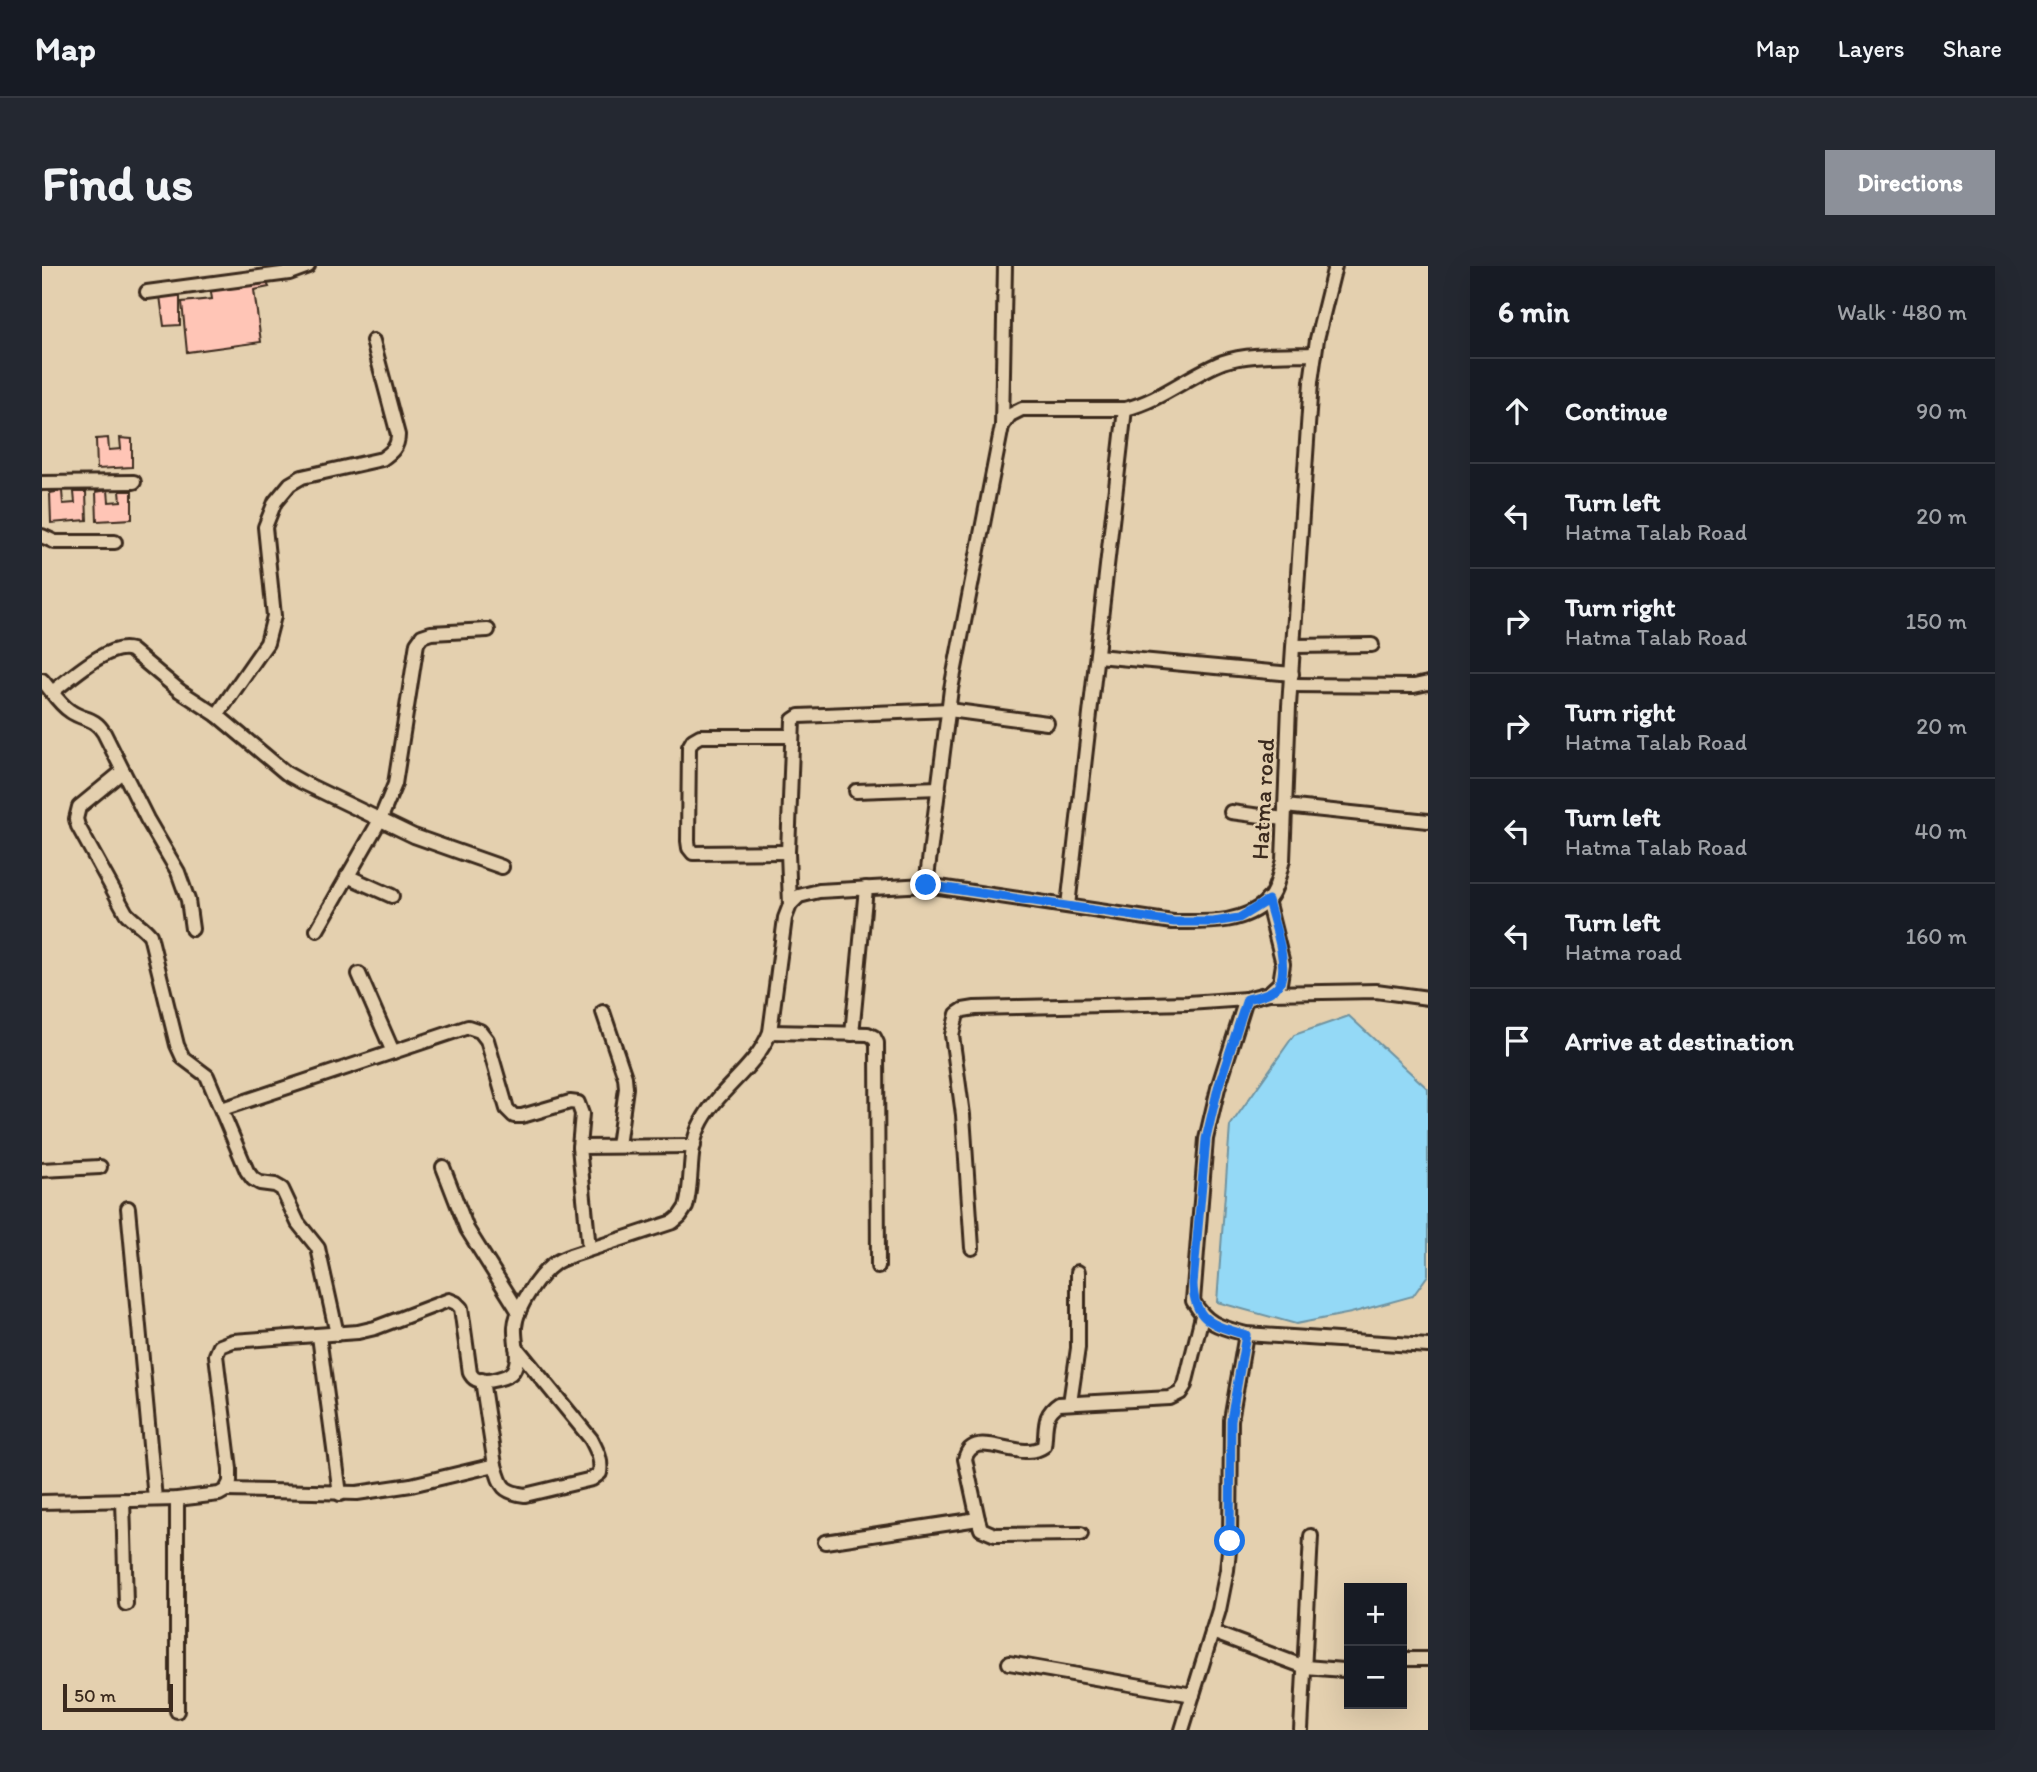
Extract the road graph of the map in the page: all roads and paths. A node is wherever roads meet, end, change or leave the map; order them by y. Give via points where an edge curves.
1 (308, 266) edge
2 (1005, 266) edge
3 (1335, 266) edge
4 (146, 292) dead end
5 (373, 341) dead end
6 (1315, 354) junction
7 (1125, 409) junction
8 (1002, 426) junction
9 (134, 482) dead end
10 (42, 483) edge
11 (42, 536) edge
12 (115, 542) dead end
13 (488, 630) dead end
14 (1372, 645) dead end
15 (1294, 646) junction
16 (1097, 656) junction
17 (42, 680) edge
18 (1292, 680) junction
19 (1428, 683) edge
20 (52, 692) junction
21 (949, 710) junction
22 (217, 715) junction
23 (1047, 723) dead end
24 (791, 736) junction
25 (123, 771) junction
26 (939, 788) junction
27 (856, 792) dead end
28 (1231, 812) dead end
29 (1284, 813) junction
30 (380, 820) junction
31 (1428, 821) edge
32 (788, 852) junction
33 (502, 867) dead end
34 (347, 876) junction
35 (926, 885) junction
36 (866, 888) junction
37 (392, 896) dead end
38 (794, 900) junction
39 (1268, 900) junction
40 (1068, 906) junction
41 (192, 929) dead end
42 (317, 930) dead end
43 (359, 974) dead end
44 (1269, 993) junction
45 (1428, 998) edge
46 (1247, 999) junction
47 (603, 1012) dead end
48 (770, 1032) junction
49 (852, 1034) junction
50 (393, 1052) junction
51 (222, 1109) junction
52 (618, 1146) junction
53 (694, 1146) junction
54 (579, 1147) junction
55 (100, 1167) dead end
56 (443, 1167) dead end
57 (42, 1170) edge
58 (128, 1208) dead end
59 (972, 1248) dead end
60 (589, 1249) junction
61 (878, 1266) dead end
62 (1078, 1272) dead end
63 (519, 1312) junction
64 (1202, 1316) junction
65 (337, 1334) junction
66 (1246, 1335) junction
67 (319, 1336) junction
68 (1428, 1346) edge
69 (516, 1347) junction
70 (482, 1380) junction
71 (1070, 1402) junction
72 (495, 1465) junction
73 (226, 1490) junction
74 (340, 1494) junction
75 (155, 1499) junction
76 (177, 1499) junction
77 (122, 1500) junction
78 (42, 1502) edge
79 (978, 1519) junction
80 (1081, 1534) dead end
81 (1311, 1536) dead end
82 (825, 1542) dead end
83 (126, 1604) dead end
84 (1212, 1632) junction
85 (1428, 1658) edge
86 (1407, 1659) edge
87 (1009, 1663) dead end
88 (1305, 1667) junction
89 (1344, 1670) edge
90 (1193, 1695) junction
91 (177, 1711) dead end
92 (1182, 1730) edge
93 (1301, 1730) edge

1 - 4 street via 289,273
2 - 8 street
3 - 6 street, Hatma road
5 - 22 street via 398,444 382,459 302,477 275,502 265,527 272,631
6 - 7 street via 1232,359
6 - 15 street, Hatma road
7 - 8 street via 1022,409
7 - 16 street
8 - 21 street
9 - 10 street
11 - 12 street via 55,542
13 - 30 street via 431,633 417,643 395,784
14 - 15 street
15 - 18 street, Hatma road
16 - 18 street
16 - 40 street
17 - 20 street
18 - 19 street
18 - 29 street, Hatma road
20 - 22 street via 110,650 124,648
20 - 25 street via 73,713 98,723
21 - 23 street
21 - 24 street via 799,716 793,720
21 - 26 street
22 - 30 street via 286,773
24 - 32 street
24 - 32 street via 699,736 689,747 688,841 693,853
25 - 41 street via 178,872
25 - 51 street via 79,807 76,819 126,913 150,935 177,1045 183,1058 207,1076
26 - 27 street
26 - 35 street
28 - 29 street
29 - 31 street
29 - 39 street, Hatma road via 1283,860
30 - 33 street via 440,847
30 - 34 street
32 - 38 street
34 - 37 street
34 - 42 street
35 - 36 street
35 - 40 street
36 - 38 street via 818,891
36 - 49 street
38 - 48 street via 785,918
39 - 40 street via 1239,918 1213,922 1174,922
39 - 44 street via 1283,964 1280,983
43 - 50 street
44 - 45 street via 1376,991
44 - 46 street
46 - 59 street via 975,1008 957,1014 952,1035
46 - 64 street via 1206,1139 1193,1284 1193,1301
47 - 52 street via 625,1077
48 - 49 street
48 - 53 street via 757,1057 706,1115
49 - 61 street via 868,1034 877,1043
50 - 51 street
50 - 54 street via 468,1027 480,1031 507,1109 522,1116 578,1103 582,1114
51 - 65 street via 253,1179 282,1189 298,1223 318,1248
52 - 53 street
52 - 54 street
53 - 60 street via 689,1198 680,1216
54 - 60 street
55 - 57 street
56 - 63 street via 467,1229
58 - 75 street
60 - 63 street via 555,1263
62 - 71 street via 1078,1348
63 - 69 street
64 - 66 street
64 - 71 street via 1180,1393 1170,1398
65 - 67 street
65 - 70 street via 376,1328 449,1300 461,1308 470,1373
66 - 68 street
66 - 84 street via 1231,1420 1227,1570
67 - 73 street via 233,1341 220,1346 216,1355 230,1469
67 - 74 street
69 - 70 street via 515,1369 508,1376
69 - 72 street via 591,1440 599,1454 600,1473 592,1479 525,1495 507,1492
70 - 72 street
71 - 79 street via 1050,1410 1044,1446 1037,1451 984,1444 967,1452
72 - 74 street via 382,1491
73 - 74 street
73 - 76 street
75 - 76 street
75 - 77 street
76 - 91 street
77 - 78 street
77 - 83 street
79 - 80 street via 981,1529 995,1535
79 - 82 street
81 - 88 street
84 - 88 street
84 - 90 street
85 - 86 street
87 - 90 street
88 - 89 street
88 - 93 street
90 - 92 street

